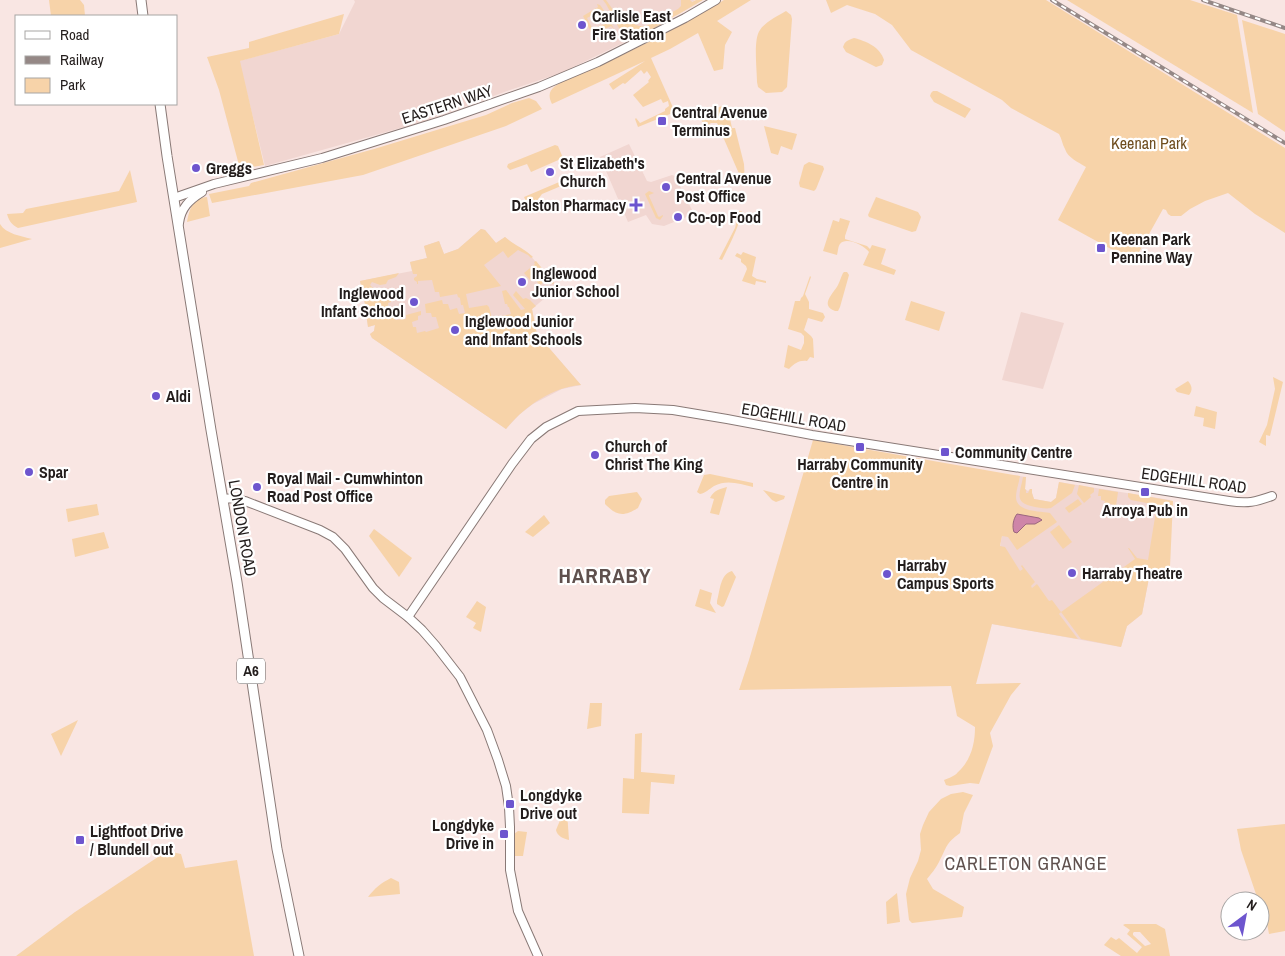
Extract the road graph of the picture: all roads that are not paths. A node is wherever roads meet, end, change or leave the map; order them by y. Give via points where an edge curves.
1 (141, 0) edge
2 (716, 0) edge
3 (143, 15) edge
4 (160, 105) edge
5 (214, 184) junction
6 (174, 198) junction
7 (179, 229) junction
8 (1272, 496) dead end
9 (223, 499) junction
10 (408, 617) junction
11 (299, 956) edge
12 (538, 956) edge

1 - 3 main road
2 - 5 street, EASTERN WAY via 598,62 540,87 322,158
4 - 6 main road, LONDON ROAD / A6
5 - 6 street, EASTERN WAY
5 - 7 street via 188,201 180,217
6 - 7 main road, LONDON ROAD / A6
7 - 9 main road, LONDON ROAD / A6
8 - 10 street, EDGEHILL ROAD via 1252,503 1229,502 670,410 578,411 546,427 531,439
9 - 10 street via 245,500 333,537 373,588
9 - 11 main road, LONDON ROAD / A6 via 278,849
10 - 12 street via 460,677 487,730 506,786 510,870 518,911

